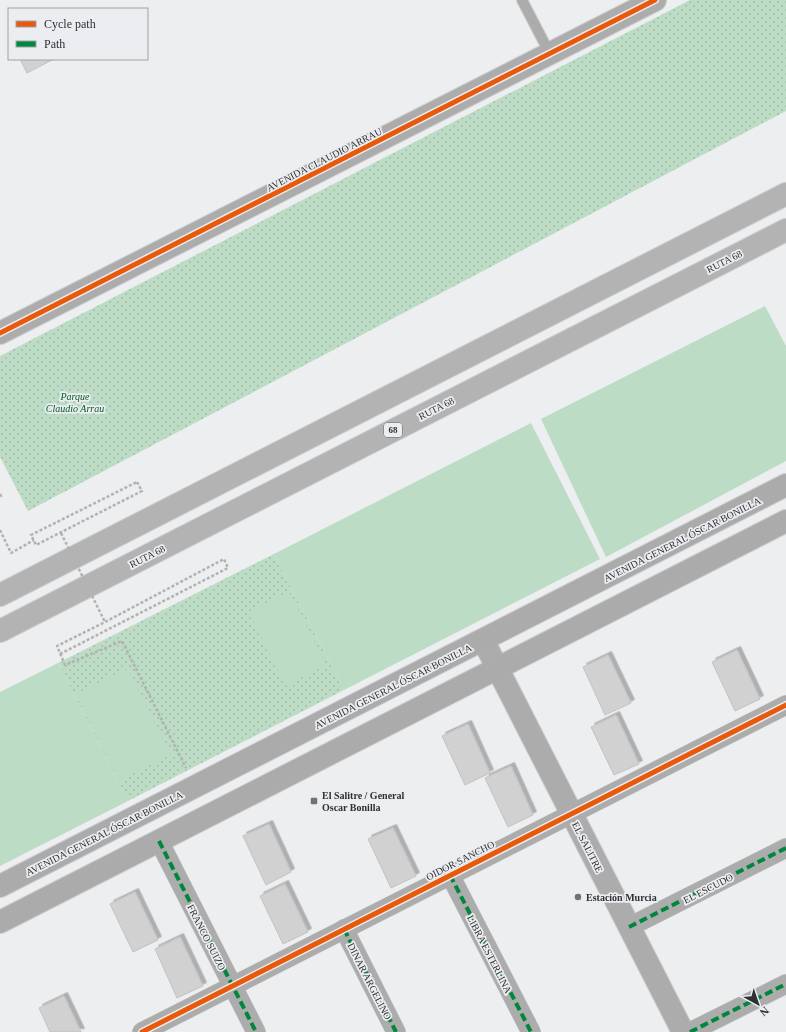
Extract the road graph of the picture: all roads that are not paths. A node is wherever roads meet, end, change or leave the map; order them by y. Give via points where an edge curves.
1 (522, 0) edge
2 (655, 0) edge
3 (550, 54) junction
4 (786, 194) edge
5 (786, 230) edge
6 (0, 333) edge
7 (786, 486) edge
8 (786, 521) edge
9 (0, 595) edge
10 (0, 631) edge
11 (483, 640) junction
12 (497, 669) junction
13 (786, 705) edge
14 (571, 814) junction
15 (159, 841) junction
16 (786, 848) edge
17 (450, 875) junction
18 (0, 886) edge
19 (0, 922) edge
20 (629, 928) junction
21 (344, 929) junction
22 (786, 984) edge
23 (232, 986) junction
24 (142, 1032) edge
25 (256, 1032) edge
26 (396, 1032) edge
27 (531, 1032) edge
28 (682, 1032) edge
29 (690, 1032) edge

1 - 3 lane
2 - 3 street, AVENIDA CLAUDIO ARRAU
3 - 6 street, AVENIDA CLAUDIO ARRAU
4 - 9 highway
5 - 10 highway, RUTA 68 / 68
7 - 11 main road, AVENIDA GENERAL ÓSCAR BONILLA
8 - 12 main road
11 - 12 street, EL SALITRE
11 - 18 main road, AVENIDA GENERAL ÓSCAR BONILLA
12 - 14 street, EL SALITRE
12 - 15 main road
13 - 14 street, OIDOR SANCHO
14 - 17 street, OIDOR SANCHO
14 - 20 street, EL SALITRE
15 - 19 main road
15 - 23 street, FRANCO SUIZO
16 - 20 street, EL ESCUDO
17 - 21 street, OIDOR SANCHO
17 - 27 street, LIBRA ESTERLINA
20 - 28 street, EL SALITRE
21 - 23 street, OIDOR SANCHO
21 - 26 street, DINAR ARGELINO
22 - 29 street
23 - 24 street, OIDOR SANCHO
23 - 25 street, FRANCO SUIZO

